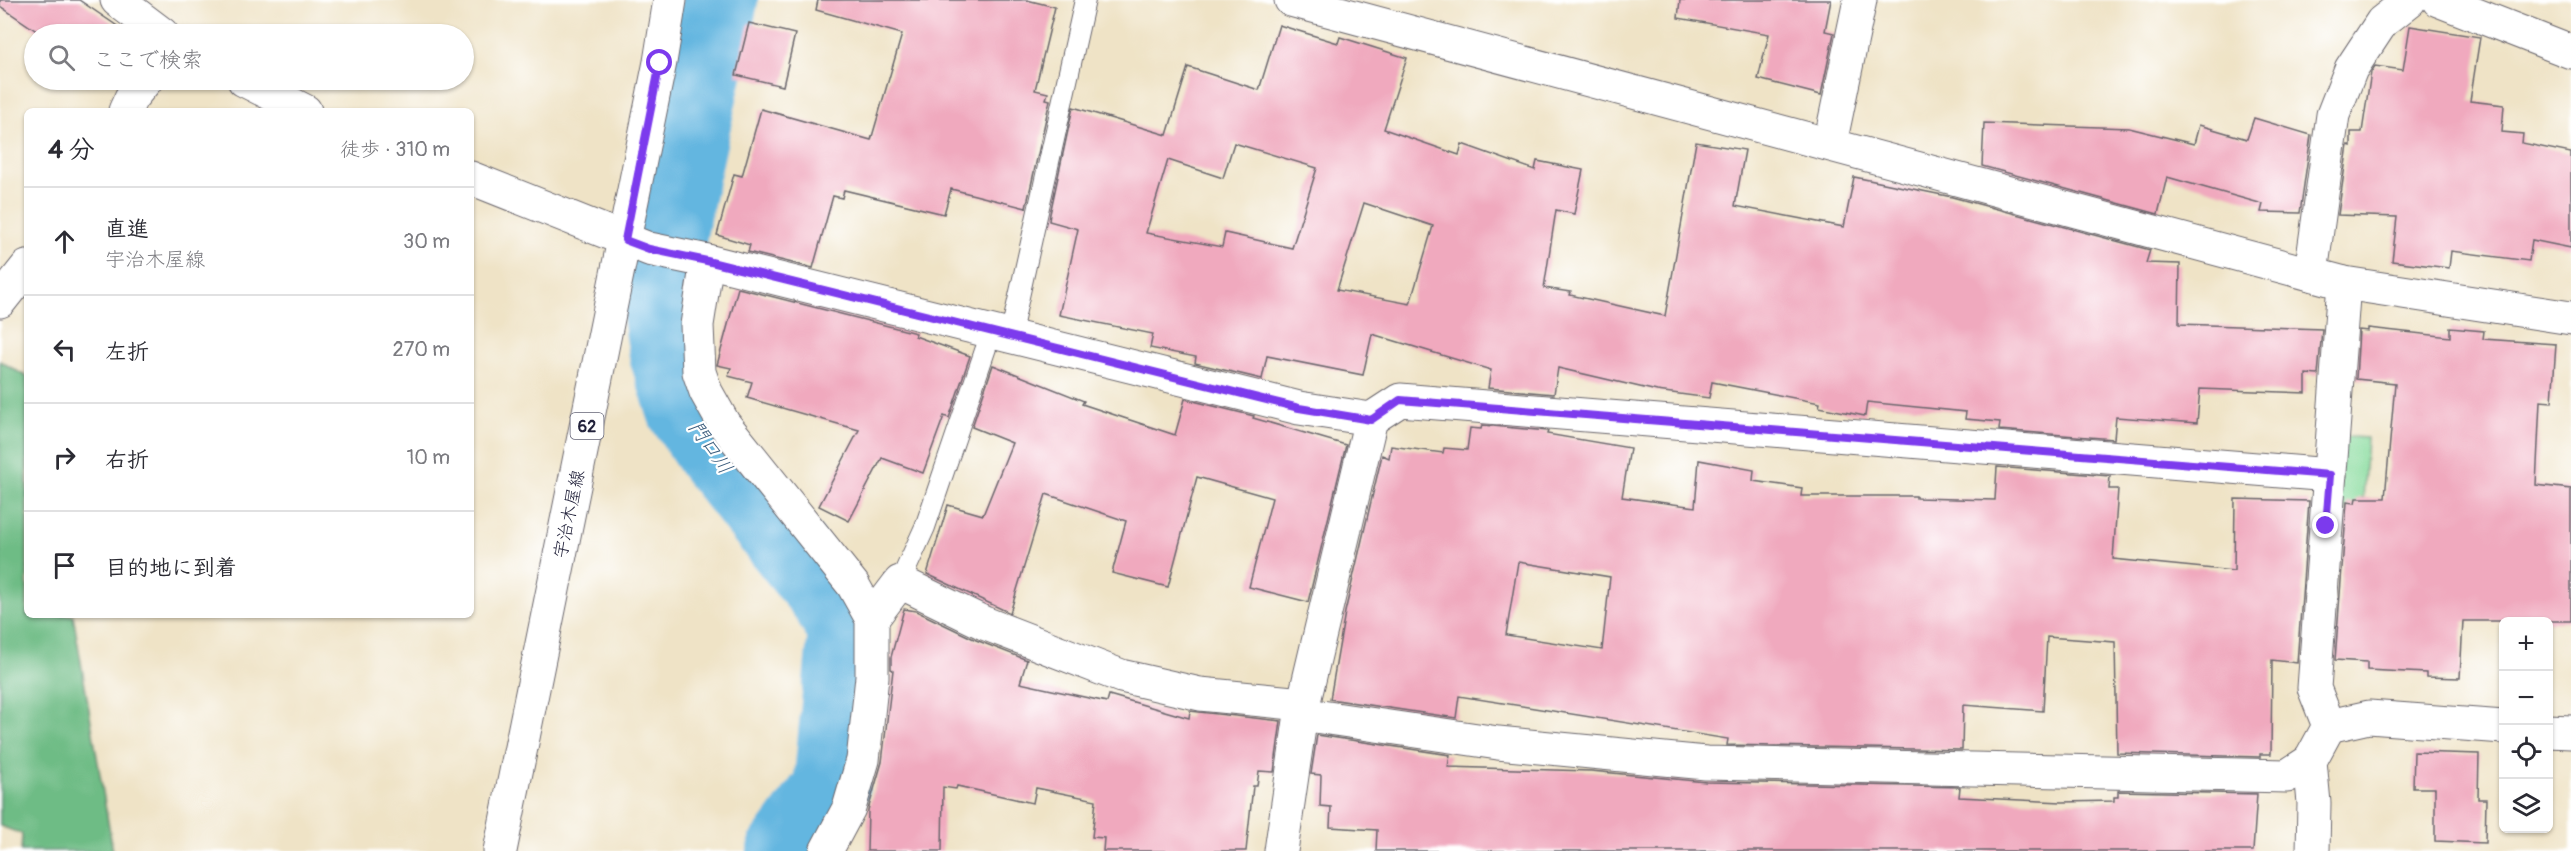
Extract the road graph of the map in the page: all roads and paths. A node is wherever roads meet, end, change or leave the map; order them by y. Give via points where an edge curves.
1 (117, 0) edge
2 (670, 0) edge
3 (1085, 0) edge
4 (1291, 0) edge
5 (1860, 0) edge
6 (2410, 0) edge
7 (2438, 0) edge
8 (149, 24) edge
9 (2571, 52) edge
10 (138, 90) edge
11 (264, 90) edge
12 (126, 108) edge
13 (299, 108) edge
14 (1830, 144) junction
15 (474, 179) edge
16 (639, 244) junction
17 (701, 260) junction
18 (24, 271) edge
19 (2311, 273) junction
20 (2344, 283) junction
21 (0, 302) edge
22 (2571, 318) edge
23 (1000, 335) junction
24 (1371, 420) junction
25 (2330, 475) junction
26 (900, 582) junction
27 (872, 619) junction
28 (1302, 709) junction
29 (2329, 726) junction
30 (2499, 727) edge
31 (2553, 731) edge
32 (2571, 732) edge
33 (2310, 761) junction
34 (500, 851) edge
35 (826, 851) edge
36 (1281, 851) edge
37 (2313, 851) edge

1 - 8 street
2 - 16 street, 宇治木屋線 / 62
3 - 23 lane
4 - 14 street
5 - 14 street
6 - 19 street via 2382,22 2351,69 2333,115
7 - 9 street
10 - 12 street
11 - 13 street
14 - 19 street
15 - 16 street
16 - 17 street
16 - 34 street, 宇治木屋線 / 62
17 - 23 street
17 - 27 street via 697,325 699,372 706,392 724,424 853,585
18 - 21 street
19 - 20 street
20 - 22 street
20 - 25 street
23 - 24 street via 1299,408
23 - 26 lane
24 - 25 street via 1400,400
24 - 28 street
25 - 29 street via 2314,688
26 - 27 street
26 - 28 street via 984,623 1121,676 1200,694
27 - 35 street via 872,677 863,760 849,807
28 - 33 street via 1498,743 1707,763 2288,776
28 - 36 street
29 - 30 street via 2370,717
29 - 33 street
31 - 32 street
33 - 37 street

